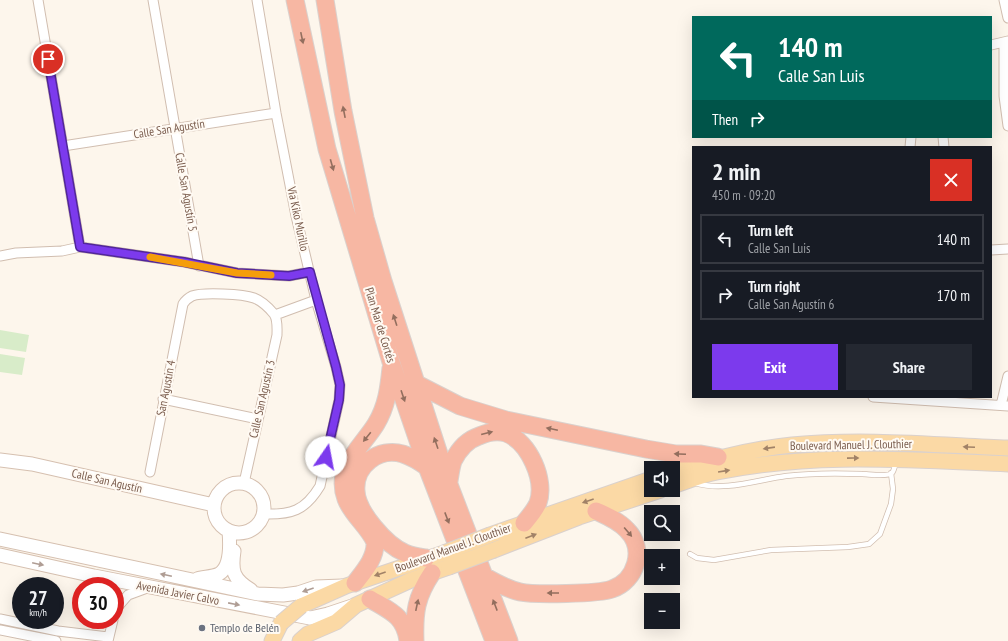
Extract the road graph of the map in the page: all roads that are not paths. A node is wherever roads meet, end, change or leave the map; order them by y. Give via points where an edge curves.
1 (38, 0) edge
2 (153, 0) edge
3 (257, 0) edge
4 (295, 0) edge
5 (325, 0) edge
6 (1004, 0) edge
7 (1008, 18) edge
8 (1006, 42) edge
9 (992, 45) edge
10 (276, 113) junction
11 (1008, 126) edge
12 (174, 129) junction
13 (63, 146) junction
14 (80, 247) junction
15 (1008, 249) edge
16 (992, 250) edge
17 (0, 256) edge
18 (199, 266) junction
19 (310, 272) junction
20 (316, 300) junction
21 (275, 315) junction
22 (391, 362) junction
23 (1008, 376) edge
24 (415, 383) junction
25 (904, 398) edge
26 (163, 399) junction
27 (936, 399) edge
28 (1005, 405) edge
29 (258, 419) junction
30 (1008, 448) edge
31 (718, 457) junction
32 (898, 459) junction
33 (0, 460) edge
34 (1008, 464) edge
35 (427, 467) junction
36 (680, 470) edge
37 (150, 472) dead end
38 (892, 473) junction
39 (644, 481) edge
40 (688, 481) junction
41 (448, 482) junction
42 (244, 483) junction
43 (680, 484) edge
44 (644, 495) edge
45 (214, 505) junction
46 (596, 511) junction
47 (264, 514) junction
48 (524, 523) junction
49 (234, 532) junction
50 (0, 534) edge
51 (0, 539) edge
52 (17, 543) junction
53 (690, 554) dead end
54 (0, 555) edge
55 (429, 566) junction
56 (94, 576) joint
57 (484, 576) junction
58 (192, 580) junction
59 (351, 584) junction
60 (149, 587) junction
61 (258, 594) junction
62 (124, 600) edge
63 (363, 602) junction
64 (0, 619) edge
65 (111, 629) edge
66 (0, 630) edge
67 (108, 639) edge
68 (56, 641) edge
69 (272, 641) edge
70 (300, 641) edge
71 (408, 641) edge
72 (416, 641) edge
73 (494, 641) edge
74 (509, 641) edge

1 - 13 street
2 - 12 street, Calle San Agustín 5
3 - 10 street, Vía Kiko Murillo
4 -> 22 highway, Plan Mar de Cortés via 327,150
24 -> 5 highway, Plan Mar de Cortés via 382,281 365,218 343,111
6 - 7 street
8 - 9 street
8 - 11 street via 1004,96
10 - 12 street, Calle San Agustín
10 - 19 street, Vía Kiko Murillo
12 - 13 street, Calle San Agustín
12 - 18 street, Calle San Agustín 5
13 - 14 street
14 - 17 street
14 - 18 street
15 - 16 street
18 - 19 street via 237,273 289,276
19 - 20 street, Vía Kiko Murillo
20 - 21 street
20 - 47 street, Vía Kiko Murillo via 340,385 320,486 306,504 295,511 287,514
21 - 26 street, San Agustin 4 via 254,298 238,294 198,295 188,299 183,304
21 - 29 street, Calle San Agustín 3 via 277,335
22 -> 35 highway, Plan Mar de Cortés
22 -> 59 highway via 384,408 374,428 352,456 343,481 345,498 372,536 375,547 370,562
23 - 28 street
31 -> 24 highway via 646,449 506,420 460,406
41 -> 24 highway, Plan Mar de Cortés
25 - 27 street
26 - 29 street
26 - 37 street, San Agustin 4
27 - 28 street
29 - 42 street, Calle San Agustín 3
30 -> 31 main road, Boulevard Manuel J. Clouthier via 832,443 792,445
31 - 36 main road, Boulevard Manuel J. Clouthier
32 - 34 main road, Boulevard Manuel J. Clouthier
32 - 38 lane
40 -> 32 main road, Boulevard Manuel J. Clouthier via 716,472 786,461 829,458
33 - 45 street, Calle San Agustín via 32,464
35 - 55 highway via 402,454 379,455 363,467 356,485 357,499 362,510 381,534 406,554
35 -> 73 highway, Plan Mar de Cortés
38 - 40 lane via 887,476 818,473 724,486 703,486
38 - 53 lane via 891,504 880,534 869,544 771,550 714,560 697,558
39 -> 48 main road, Boulevard Manuel J. Clouthier
40 - 43 main road, Boulevard Manuel J. Clouthier
41 -> 48 highway via 453,462 461,448 472,438 497,432 513,437 524,447 533,462 539,483 538,502
41 - 57 highway, Plan Mar de Cortés
42 - 45 street via 228,485 221,490
42 - 47 street via 258,491 264,506
44 - 46 main road, Boulevard Manuel J. Clouthier
45 - 49 street via 217,520
55 -> 46 main road, Boulevard Manuel J. Clouthier, bridge via 449,567
46 -> 57 highway via 620,524 632,535 636,546 634,569 628,579 617,587 589,593 522,592 500,586
47 - 49 street via 257,526 251,530
48 - 55 main road, Boulevard Manuel J. Clouthier, bridge via 444,553
49 - 58 street via 222,571 216,575
49 - 61 street via 233,572 237,580
50 - 52 street
51 - 52 street, Avenida Javier Calvo
58 -> 52 street, Avenida Javier Calvo
54 -> 56 street, Avenida Javier Calvo
55 -> 59 main road, Boulevard Manuel J. Clouthier
55 - 63 main road, Boulevard Manuel J. Clouthier via 411,580
72 -> 55 highway via 416,602
56 - 60 street, Avenida Javier Calvo
74 -> 57 highway, Plan Mar de Cortés
58 - 61 street, Avenida Javier Calvo
59 -> 61 street, Avenida Javier Calvo via 316,587 283,595
59 - 69 main road, Boulevard Manuel J. Clouthier, bridge via 301,606 281,623
60 - 62 street via 128,595
60 -> 63 street, Avenida Javier Calvo via 310,618
63 - 70 main road, Boulevard Manuel J. Clouthier via 336,622 308,634
63 - 71 highway via 401,620
64 - 67 street
65 - 67 street
66 - 68 street

